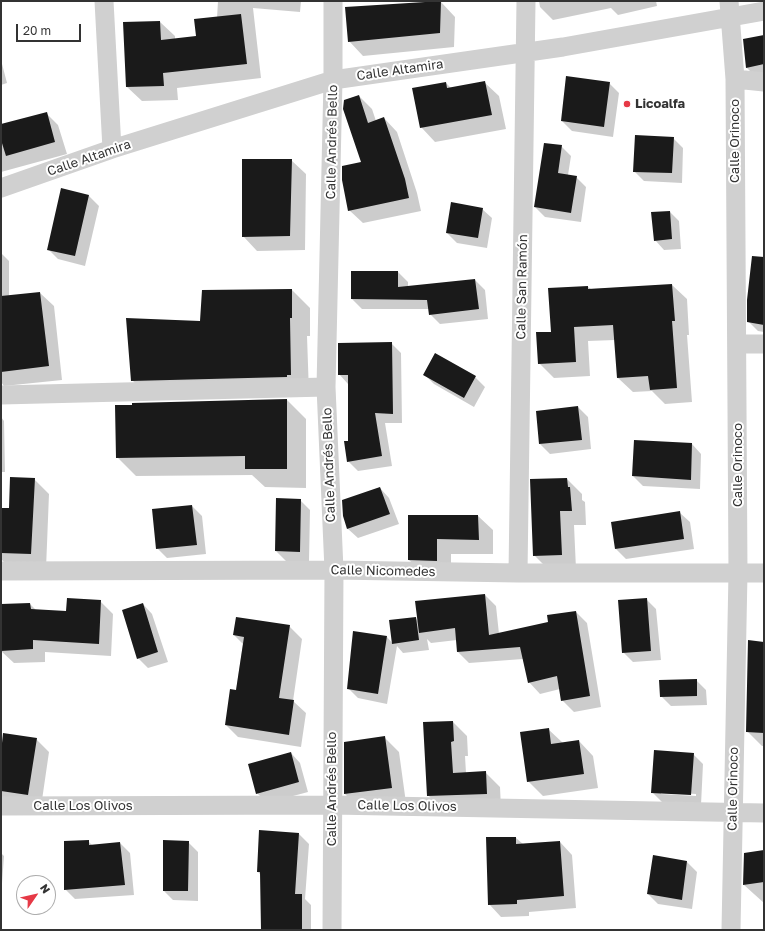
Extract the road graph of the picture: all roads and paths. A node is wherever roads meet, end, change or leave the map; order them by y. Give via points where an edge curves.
1 (104, 1) edge
2 (333, 1) edge
3 (526, 1) edge
4 (729, 9) edge
5 (764, 11) edge
6 (526, 53) junction
7 (735, 79) junction
8 (333, 80) junction
9 (764, 82) edge
10 (112, 149) junction
11 (1, 188) edge
12 (737, 344) junction
13 (764, 344) edge
14 (326, 387) junction
15 (1, 395) edge
16 (334, 570) junction
17 (1, 571) edge
18 (518, 573) junction
19 (738, 573) junction
20 (764, 573) edge
21 (332, 805) junction
22 (1, 806) edge
23 (733, 813) junction
24 (764, 813) edge
25 (332, 930) edge
26 (731, 930) edge

1 - 10 street
2 - 8 street, Calle Andrés Bello
3 - 6 street, Calle San Ramón
4 - 5 street, Calle Altamira
4 - 6 street, Calle Altamira
4 - 7 street, Calle Orinoco
6 - 8 street, Calle Altamira
6 - 18 street, Calle San Ramón
7 - 9 street
7 - 12 street, Calle Orinoco
8 - 10 street, Calle Altamira
8 - 14 street, Calle Andrés Bello
10 - 11 street, Calle Altamira
12 - 13 street
12 - 19 street, Calle Orinoco
14 - 15 street
14 - 16 street, Calle Andrés Bello
16 - 17 street, Calle Nicomedes
16 - 18 street, Calle Nicomedes
16 - 21 street, Calle Andrés Bello
18 - 19 street, Calle Nicomedes
19 - 20 street, Calle Nicomedes
19 - 23 street, Calle Orinoco
21 - 22 street, Calle Los Olivos
21 - 23 street, Calle Los Olivos
21 - 25 street, Calle Andrés Bello
23 - 24 street, Calle Los Olivos
23 - 26 street, Calle Orinoco

